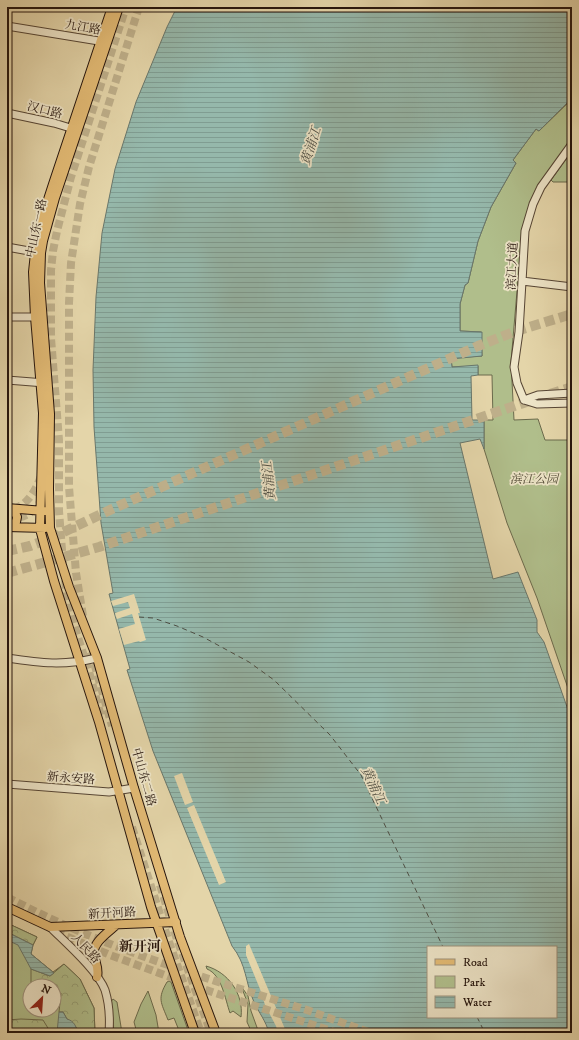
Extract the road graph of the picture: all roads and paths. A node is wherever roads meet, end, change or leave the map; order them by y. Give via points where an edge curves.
1 (112, 7) edge
2 (119, 7) edge
3 (7, 26) edge
4 (104, 42) junction
5 (7, 113) edge
6 (75, 130) junction
7 (572, 144) edge
8 (7, 247) edge
9 (38, 253) junction
10 (522, 281) junction
11 (572, 287) edge
12 (7, 317) edge
13 (35, 317) junction
14 (7, 380) edge
15 (45, 383) junction
16 (572, 393) edge
17 (524, 400) junction
18 (572, 403) edge
19 (7, 508) edge
20 (40, 511) junction
21 (49, 512) junction
22 (7, 527) edge
23 (40, 528) junction
24 (50, 528) junction
25 (7, 658) edge
26 (97, 658) junction
27 (80, 662) junction
28 (7, 784) edge
29 (134, 788) junction
30 (118, 791) junction
31 (7, 907) edge
32 (176, 922) junction
33 (156, 924) junction
34 (115, 926) junction
35 (50, 927) junction
36 (97, 977) junction
37 (109, 1033) edge
38 (195, 1033) edge
39 (216, 1033) edge

1 - 4 main road, 中山东一路
2 - 4 main road, 中山东一路
3 - 4 street, 九江路
4 - 6 main road, 中山东一路
5 - 6 street, 汉口路 via 54,122
6 - 9 main road, 中山东一路
7 - 10 street, 滨江大道 via 541,187 533,204 524,239
8 - 9 street
9 - 13 main road, 中山东一路 via 33,272
9 - 15 main road, 中山东一路
10 - 11 street
10 - 17 street, 滨江大道 via 514,367
12 - 13 street
13 - 15 main road, 中山东一路
14 - 15 street
15 - 20 main road, 中山东一路
15 - 21 main road, 中山东一路 via 50,414
16 - 17 street via 538,395
17 - 18 street via 538,404
19 - 20 main road
19 - 22 main road via 14,511 17,518 16,522
20 - 21 main road
20 - 23 main road, 中山东一路
21 - 24 main road, 中山东一路
22 - 23 main road
23 - 24 main road
23 - 27 main road
24 - 26 main road, 中山东二路 via 69,588
25 - 27 street via 48,664
26 - 27 street
26 - 29 main road, 中山东二路
27 - 30 main road
28 - 30 street, 新永安路
29 - 30 street, 新永安路
29 - 32 main road, 中山东二路
30 - 33 main road
31 - 35 main road, 人民路
32 - 33 main road, 新开河路
32 - 39 main road, 中山东二路
33 - 34 main road, 新开河路
33 - 38 main road
34 - 35 main road, 新开河路
34 - 36 main road via 96,946 93,954 99,972
35 - 36 street, 人民路
36 - 37 street, 人民路 via 108,1001

